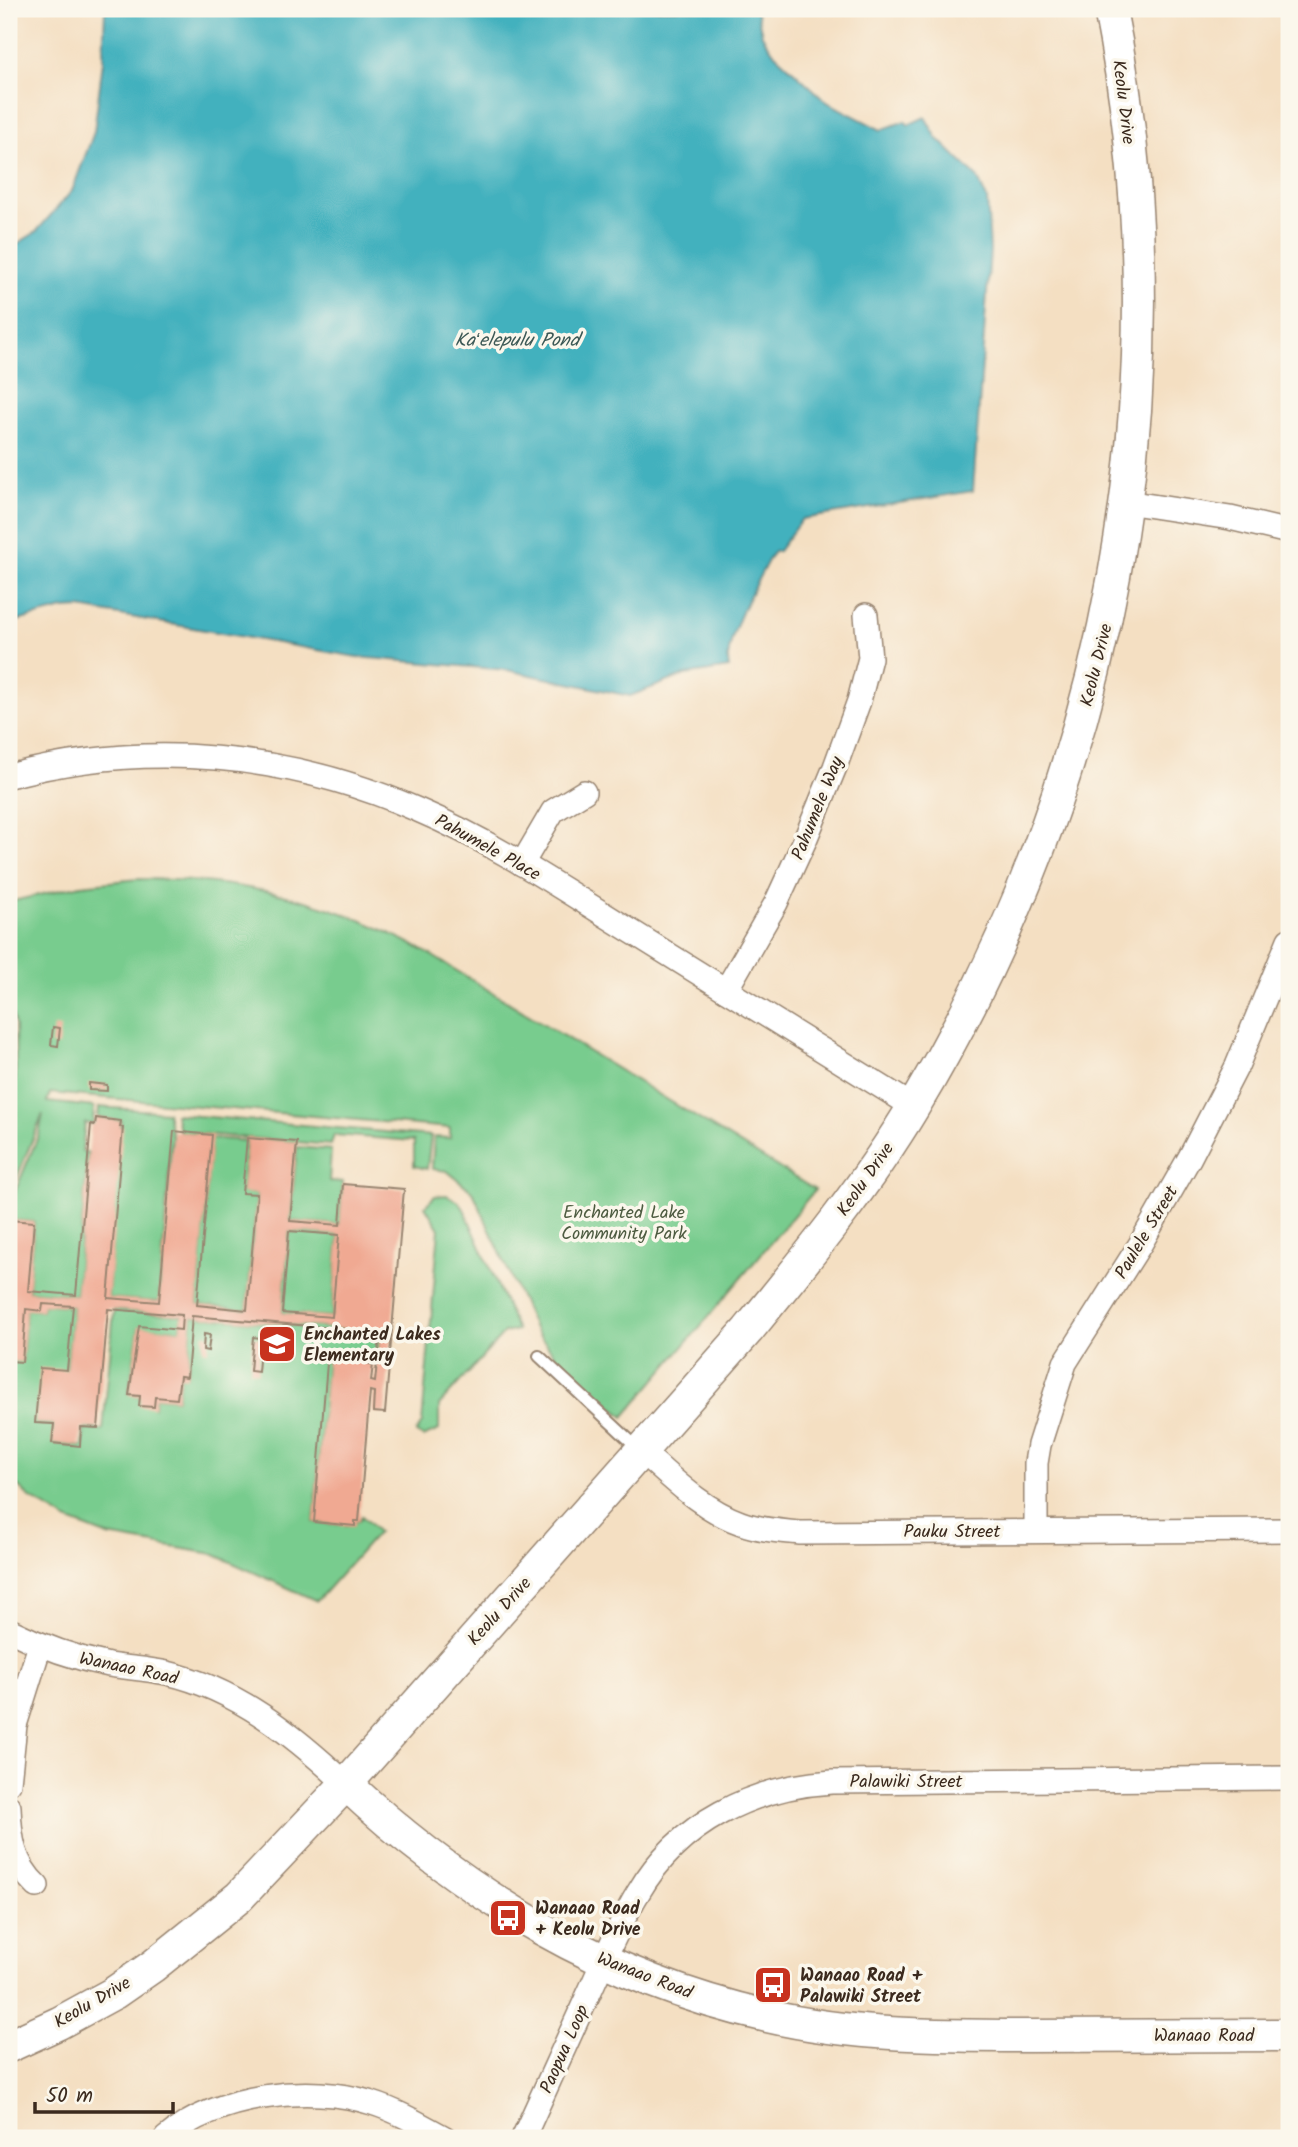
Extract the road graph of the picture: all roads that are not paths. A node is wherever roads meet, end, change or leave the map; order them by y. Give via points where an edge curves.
1 (1110, 9) edge
2 (1126, 502) junction
3 (1289, 532) edge
4 (866, 615) dead end
5 (9, 776) edge
6 (584, 792) dead end
7 (522, 864) junction
8 (1289, 940) edge
9 (726, 990) junction
10 (914, 1107) junction
11 (539, 1356) dead end
12 (640, 1450) junction
13 (1289, 1530) edge
14 (1036, 1531) junction
15 (9, 1630) edge
16 (40, 1645) junction
17 (1289, 1779) edge
18 (9, 1783) edge
19 (346, 1784) junction
20 (9, 1807) edge
21 (37, 1885) dead end
22 (604, 1961) junction
23 (1289, 2035) edge
24 (9, 2046) edge
25 (166, 2138) edge
26 (445, 2138) edge
27 (523, 2138) edge

1 - 2 main road, Keolu Drive via 1131,156 1138,277 1136,390
2 - 3 street
2 - 10 main road, Keolu Drive via 1107,620 1060,793 992,960
4 - 9 street, Pahumele Way via 870,658 835,767 776,902
5 - 7 street, Pahumele Place via 53,765 152,756 288,768 364,788 419,810
6 - 7 street via 553,811
7 - 9 street, Pahumele Place
8 - 14 street, Paulele Street via 1237,1066 1190,1157 1065,1363 1039,1445
9 - 10 street, Pahumele Place
10 - 12 main road, Keolu Drive via 797,1270
11 - 12 lane
12 - 14 street, Pauku Street via 714,1511 770,1530
12 - 19 main road, Keolu Drive
13 - 14 street, Pauku Street
15 - 16 street, Wanaao Road
16 - 18 street via 15,1726
16 - 19 street, Wanaao Road via 82,1659 168,1674 223,1694 276,1724
17 - 22 street, Palawiki Street via 832,1782 767,1792 706,1821 681,1842 638,1891
19 - 22 main road, Wanaao Road via 463,1881
19 - 24 main road, Keolu Drive via 239,1897 190,1938 114,1993
20 - 21 street via 12,1846 28,1878
22 - 23 main road, Wanaao Road via 753,2013 854,2030 984,2036
22 - 27 street, Paopua Loop
25 - 26 street via 215,2110 289,2093 331,2094 371,2102

